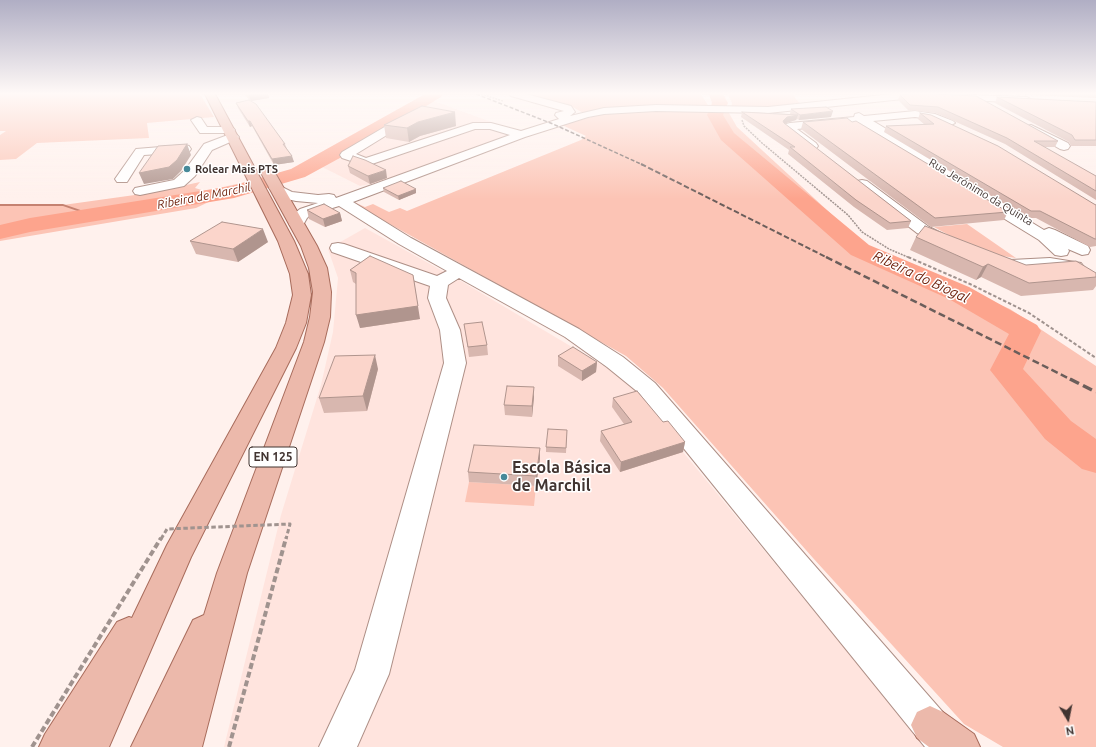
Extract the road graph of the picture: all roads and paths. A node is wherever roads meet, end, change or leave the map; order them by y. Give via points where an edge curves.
1 (203, 129) edge
2 (228, 129) edge
3 (389, 129) edge
4 (464, 129) edge
5 (501, 129) edge
6 (539, 129) edge
7 (747, 129) edge
8 (791, 129) edge
9 (872, 129) edge
10 (874, 129) edge
11 (1033, 129) edge
12 (231, 134) junction
13 (521, 135) junction
14 (1064, 146) dead end
15 (208, 147) junction
16 (824, 154) edge
17 (262, 162) dead end
18 (854, 177) edge
19 (122, 179) dead end
20 (396, 181) junction
21 (265, 183) junction
22 (140, 191) dead end
23 (342, 202) junction
24 (327, 206) junction
25 (297, 224) junction
26 (405, 241) junction
27 (338, 248) dead end
28 (962, 249) edge
29 (1089, 252) edge
30 (1060, 253) junction
31 (985, 257) edge
32 (1038, 264) junction
33 (449, 277) junction
34 (1096, 358) edge
35 (178, 554) junction
36 (232, 573) junction
37 (940, 736) edge
38 (185, 742) edge
39 (32, 747) edge
40 (58, 747) edge
41 (90, 747) edge
42 (150, 747) edge
43 (229, 747) edge
44 (338, 747) edge
45 (961, 747) edge

1 - 12 street
2 - 12 main road
3 - 4 street via 346,156 366,162
5 - 13 street
6 - 13 street, Rua Jerónimo da Quinta
7 - 34 path via 848,216 862,232 889,249 1029,313
8 - 16 street
9 - 30 street, Rua Jerónimo da Quinta via 1044,238
10 - 29 street, Rua Jerónimo da Quinta via 1057,238
11 - 14 street
12 - 15 street
12 - 21 main road
13 - 20 street, Rua Jerónimo da Quinta
15 - 19 street via 140,152
15 - 22 street via 190,173 179,183
17 - 21 main road
18 - 28 street via 923,230
20 - 21 street via 351,194 318,199 286,195
20 - 23 street
21 - 25 main road, EN 125
21 - 35 main road via 299,274 302,295 296,323 286,348
23 - 24 street
23 - 26 street
24 - 25 street via 305,212
24 - 26 street
25 - 36 main road, EN 125 via 318,268 322,292 320,317 314,342
26 - 33 street
27 - 33 street
29 - 30 street, Rua Jerónimo da Quinta via 1067,249
30 - 32 street via 1054,259
30 - 32 street, Rua Jerónimo da Quinta via 1062,259 1068,263 1087,270 1050,263
31 - 32 street via 1010,265
33 - 37 street via 572,333 615,362 647,388
33 - 44 street via 437,298 450,330 455,363 371,674
35 - 40 main road
35 - 41 main road
36 - 38 main road
36 - 42 main road
37 - 45 main road
39 - 43 path, bridge via 167,528 290,524

